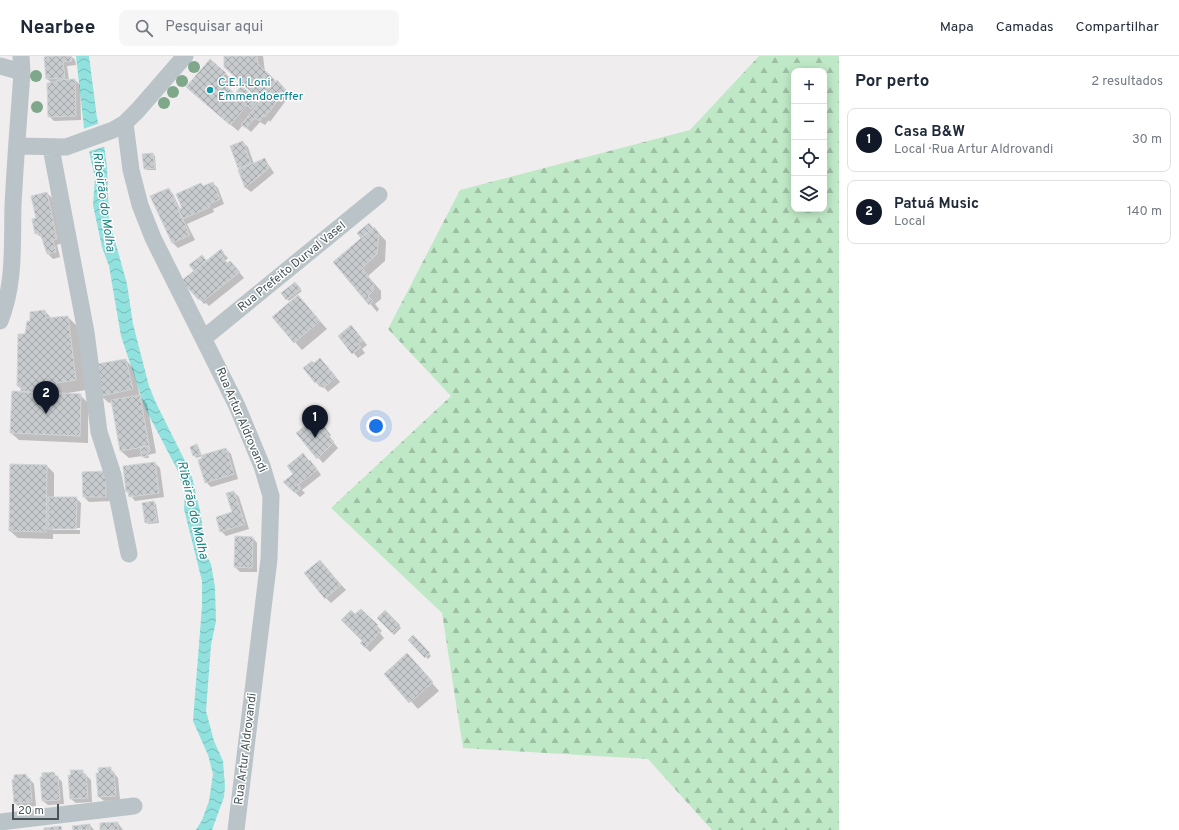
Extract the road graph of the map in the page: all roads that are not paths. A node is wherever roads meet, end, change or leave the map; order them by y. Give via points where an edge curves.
1 (186, 56) edge
2 (22, 64) edge
3 (0, 66) edge
4 (125, 122) junction
5 (18, 146) junction
6 (51, 148) junction
7 (379, 195) dead end
8 (0, 321) edge
9 (204, 338) junction
10 (129, 554) dead end
11 (134, 806) dead end
12 (0, 822) edge
13 (236, 830) edge

1 - 4 street
2 - 3 street
2 - 5 street
4 - 6 street via 105,134 66,147
4 - 9 street, Rua Artur Aldrovandi via 131,170 143,212 153,238
5 - 6 street
5 - 8 street via 11,280 6,307
6 - 10 street via 86,332 99,432 113,475
7 - 9 street, Rua Prefeito Durval Vasel
9 - 13 street, Rua Artur Aldrovandi via 237,406 262,466 271,496 269,559
11 - 12 street

